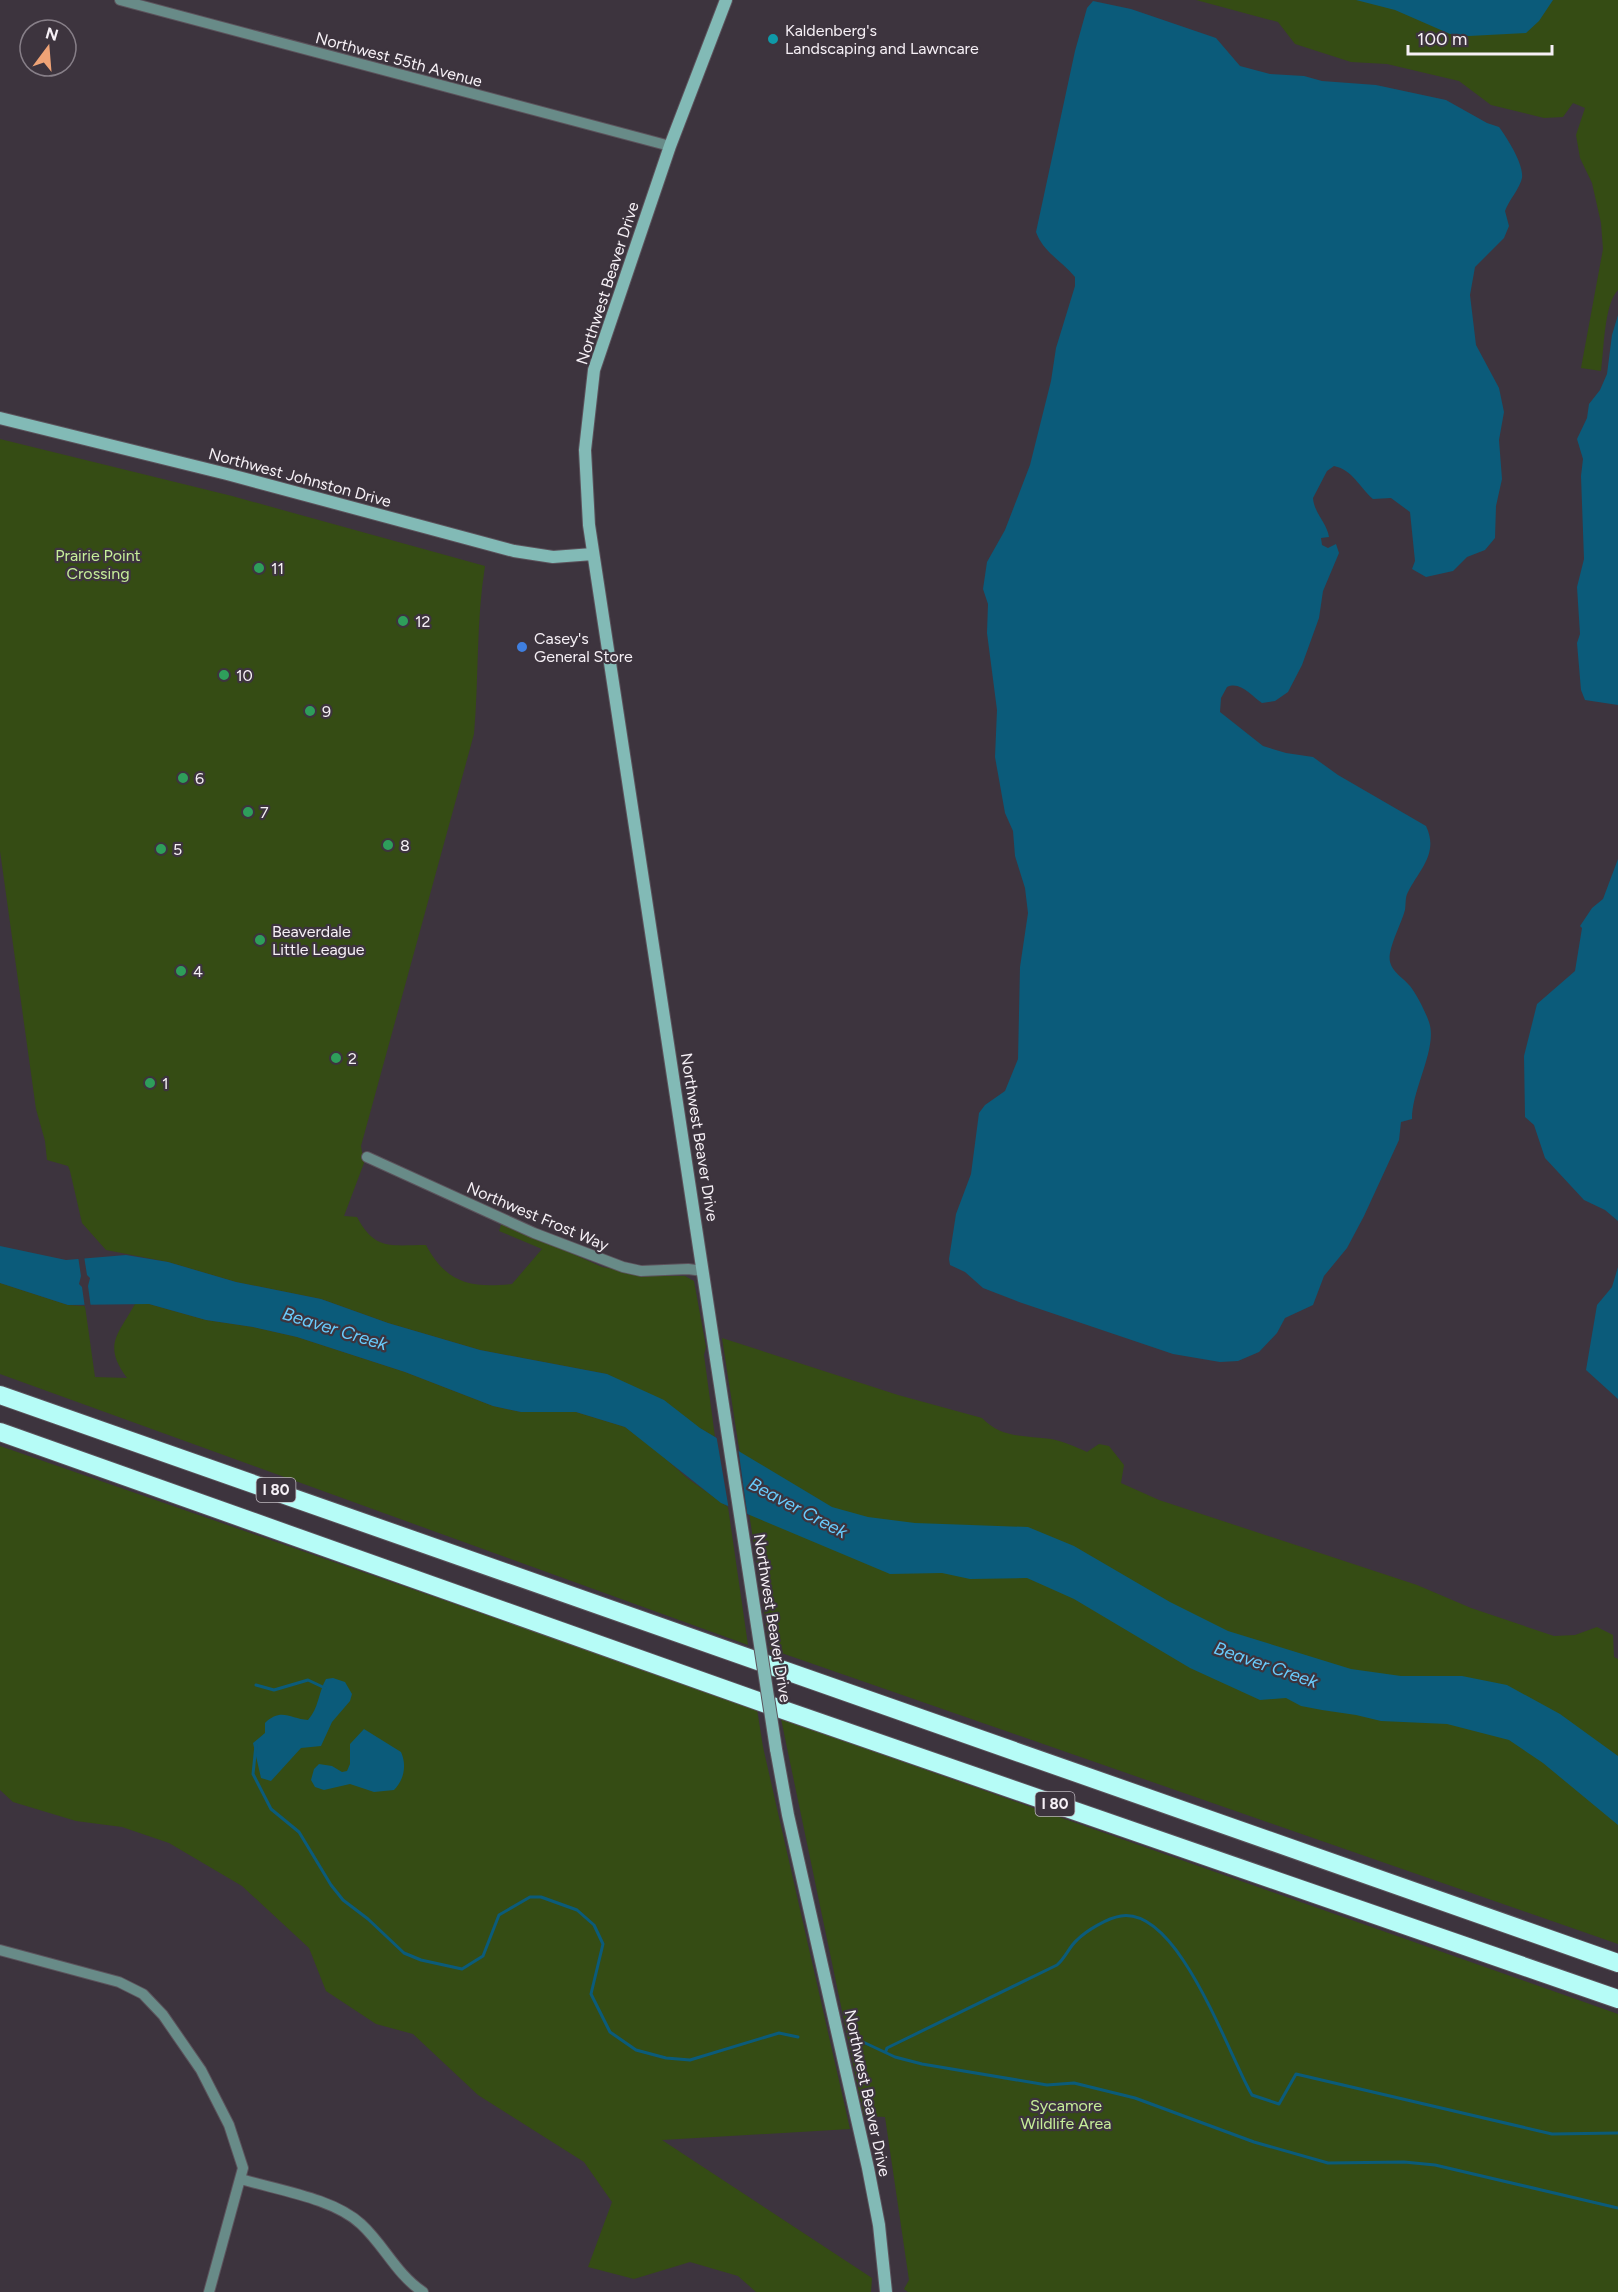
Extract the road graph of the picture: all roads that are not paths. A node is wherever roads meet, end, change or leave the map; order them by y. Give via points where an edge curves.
1 (120, 0) edge
2 (726, 0) edge
3 (670, 146) junction
4 (0, 418) edge
5 (593, 554) junction
6 (367, 1157) dead end
7 (703, 1271) junction
8 (0, 1395) edge
9 (0, 1432) edge
10 (0, 1950) edge
11 (1618, 1963) edge
12 (1618, 1999) edge
13 (241, 2180) junction
14 (209, 2292) edge
15 (423, 2292) edge
16 (886, 2292) edge

1 - 3 street, Northwest 55th Avenue
2 - 3 main road, Northwest Beaver Drive
3 - 5 main road, Northwest Beaver Drive via 594,370 585,450
4 - 5 main road, Northwest Johnston Drive via 514,551 553,557
5 - 7 main road, Northwest Beaver Drive
6 - 7 street, Northwest Frost Way via 534,1233 623,1267 641,1271
7 - 16 main road, Northwest Beaver Drive, bridge via 776,1749 868,2168
8 - 11 highway, I 80
9 - 12 highway, I 80
10 - 13 street via 118,1982 151,2001 214,2093 237,2146 243,2168
13 - 14 street
13 - 15 street via 342,2210 363,2226 407,2281

